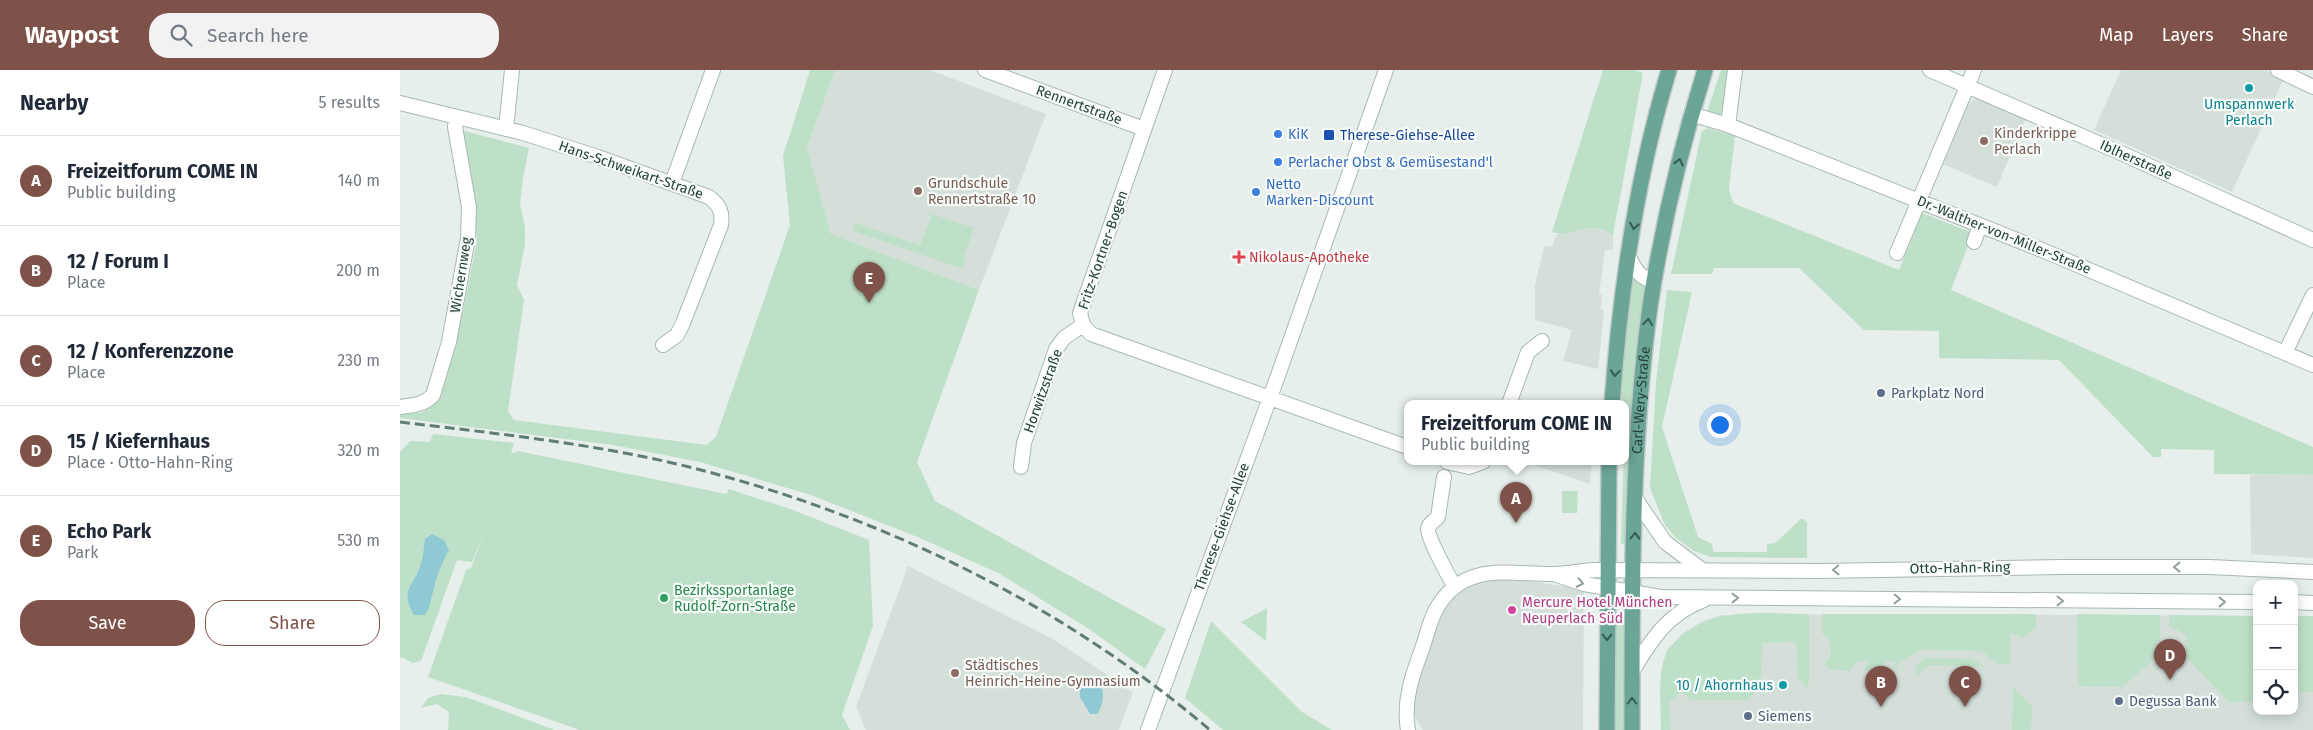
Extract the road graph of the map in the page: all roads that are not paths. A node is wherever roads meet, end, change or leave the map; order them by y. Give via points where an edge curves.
1 (512, 70) edge
2 (713, 70) edge
3 (985, 70) edge
4 (1165, 70) edge
5 (1386, 70) edge
6 (1669, 70) edge
7 (1705, 70) edge
8 (1735, 70) edge
9 (1930, 70) edge
10 (1974, 70) edge
11 (2278, 70) edge
12 (1968, 85) junction
13 (2313, 87) edge
14 (400, 103) edge
15 (1691, 114) junction
16 (456, 117) junction
17 (1728, 125) junction
18 (506, 129) junction
19 (1144, 129) junction
20 (672, 183) junction
21 (1920, 201) junction
22 (1980, 225) junction
23 (2313, 240) edge
24 (1974, 242) dead end
25 (1897, 253) dead end
26 (1628, 255) junction
27 (1654, 281) junction
28 (2313, 295) edge
29 (1083, 325) junction
30 (1542, 341) dead end
31 (663, 345) dead end
32 (2285, 352) junction
33 (2313, 365) edge
34 (1270, 398) junction
35 (1510, 400) edge
36 (1612, 400) edge
37 (400, 407) edge
38 (1404, 447) edge
39 (1460, 465) edge
40 (1475, 465) edge
41 (1609, 465) edge
42 (1021, 467) dead end
43 (1444, 477) dead end
44 (1635, 498) junction
45 (1607, 570) junction
46 (1634, 570) junction
47 (1702, 570) junction
48 (2313, 572) edge
49 (1554, 574) junction
50 (1455, 587) junction
51 (1607, 589) junction
52 (1634, 594) junction
53 (1711, 597) junction
54 (2253, 602) edge
55 (2298, 602) edge
56 (2313, 603) edge
57 (1632, 672) junction
58 (1148, 730) edge
59 (1408, 730) edge
60 (1606, 730) edge
61 (1632, 730) edge

1 - 18 street
2 - 20 street
3 - 19 street, Rennertstraße
4 - 19 street, Fritz-Kortner-Bogen
5 - 34 street, Therese-Giehse-Allee
6 -> 26 main road, Carl-Wery-Straße via 1650,141
7 - 15 main road, Carl-Wery-Straße
8 - 17 street
9 - 12 street, Iblherstraße
10 - 12 street
11 - 13 street
12 - 21 street
12 - 23 street, Iblherstraße
14 - 16 street, Hans-Schweikart-Straße
15 - 17 street, Dr.-Walther-von-Miller-Straße
27 -> 15 main road, Carl-Wery-Straße
16 - 18 street, Hans-Schweikart-Straße
16 - 37 street, Wichernweg via 469,207 468,238 449,342 434,395 418,404
17 - 21 street, Dr.-Walther-von-Miller-Straße
18 - 20 street, Hans-Schweikart-Straße
19 - 29 street, Fritz-Kortner-Bogen via 1080,313
20 - 31 street, Hans-Schweikart-Straße via 719,204 722,218 702,280 683,323 677,335
21 - 22 street, Dr.-Walther-von-Miller-Straße
21 - 25 street
22 - 24 street
22 - 32 street, Dr.-Walther-von-Miller-Straße
26 - 27 street via 1637,272
26 -> 36 main road, Carl-Wery-Straße
44 -> 27 main road, Carl-Wery-Straße via 1641,390
28 - 32 street
29 - 34 street, Fritz-Kortner-Bogen via 1091,334
29 - 42 street, Horwitzstraße via 1064,338 1056,349 1024,443
30 - 35 street via 1528,352
32 - 33 street, Dr.-Walther-von-Miller-Straße
34 - 38 street, Fritz-Kortner-Bogen
34 - 58 street, Therese-Giehse-Allee
39 - 40 street
41 - 45 main road
43 - 50 street via 1438,517 1430,522 1427,530 1442,567
46 -> 44 main road, Carl-Wery-Straße
44 - 47 street via 1665,542
45 - 46 street, Otto-Hahn-Ring
45 - 49 street, Otto-Hahn-Ring
45 - 51 main road
46 - 47 street, Otto-Hahn-Ring
46 - 52 main road, Carl-Wery-Straße
48 -> 47 street, Otto-Hahn-Ring via 2200,567
49 - 50 street via 1486,573
49 -> 51 street
50 - 59 street via 1437,606 1412,677 1406,703
51 - 52 street
51 -> 60 main road
52 - 53 street
52 - 57 main road, Carl-Wery-Straße
53 -> 54 street
53 - 57 street via 1690,605 1670,619 1650,642
55 - 56 street
61 -> 57 main road, Carl-Wery-Straße

